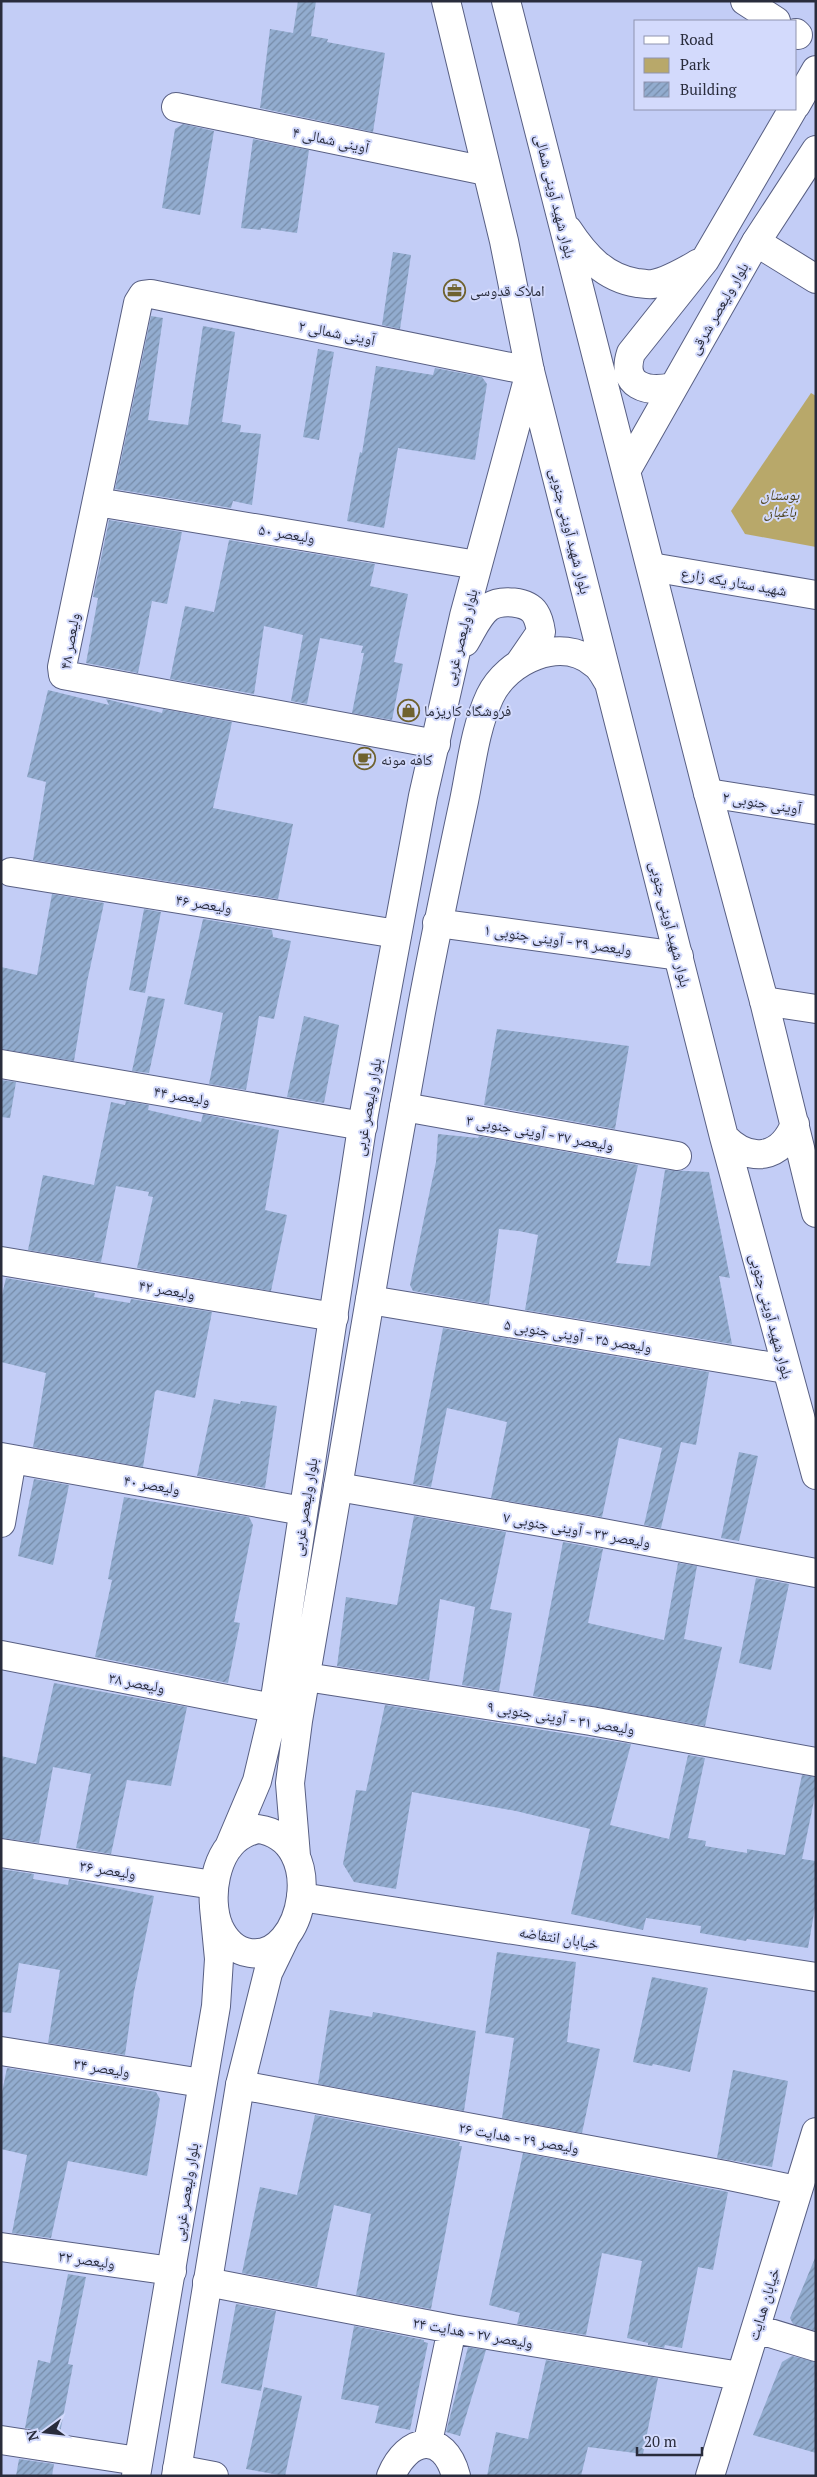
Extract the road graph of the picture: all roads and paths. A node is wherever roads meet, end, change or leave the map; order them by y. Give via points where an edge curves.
1 (446, 1) edge
2 (506, 1) edge
3 (744, 1) edge
4 (774, 20) edge
5 (816, 70) edge
6 (797, 103) edge
7 (176, 107) dead end
8 (792, 110) edge
9 (816, 150) edge
10 (486, 171) junction
11 (562, 221) junction
12 (756, 242) junction
13 (705, 260) junction
14 (816, 279) edge
15 (143, 295) joint
16 (530, 371) junction
17 (673, 386) junction
18 (626, 471) junction
19 (97, 502) junction
20 (478, 565) junction
21 (651, 567) junction
22 (816, 595) edge
23 (518, 666) junction
24 (451, 668) junction
25 (610, 684) junction
26 (436, 744) junction
27 (708, 793) junction
28 (816, 810) edge
29 (11, 872) dead end
30 (437, 923) junction
31 (397, 934) junction
32 (679, 956) junction
33 (764, 1001) junction
34 (816, 1009) edge
35 (1, 1064) edge
36 (404, 1107) junction
37 (795, 1124) junction
38 (363, 1126) junction
39 (724, 1137) junction
40 (677, 1156) dead end
41 (815, 1209) edge
42 (1, 1261) edge
43 (370, 1300) junction
44 (334, 1317) junction
45 (786, 1369) junction
46 (7, 1458) edge
47 (816, 1476) edge
48 (338, 1487) junction
49 (303, 1511) junction
50 (1, 1523) edge
51 (816, 1574) edge
52 (1, 1655) edge
53 (306, 1678) junction
54 (273, 1708) junction
55 (816, 1762) edge
56 (229, 1847) junction
57 (1, 1853) edge
58 (296, 1856) junction
59 (214, 1896) junction
60 (301, 1897) junction
61 (286, 1936) junction
62 (816, 1977) edge
63 (1, 2051) edge
64 (202, 2083) junction
65 (240, 2085) junction
66 (816, 2132) edge
67 (796, 2190) junction
68 (1, 2247) edge
69 (172, 2271) junction
70 (207, 2282) junction
71 (452, 2329) junction
72 (757, 2330) junction
73 (816, 2347) edge
74 (740, 2376) junction
75 (1, 2440) edge
76 (428, 2442) junction
77 (137, 2468) edge
78 (177, 2473) edge
79 (214, 2476) edge
80 (391, 2476) edge
81 (456, 2476) edge
82 (710, 2476) edge

1 - 10 street
2 - 11 street, بلوار شهید آوینی شمالی
3 - 4 street
5 - 6 street
7 - 10 street, آوینی شمالی ۴
8 - 13 street
9 - 12 street, بلوار ولیعصر شرقی
10 - 16 street via 504,241
11 - 13 street via 582,250 601,269 626,281 651,285
11 - 18 street, بلوار شهید آوینی شمالی
12 - 14 street
12 - 17 street, بلوار ولیعصر شرقی
13 - 17 street via 631,353 628,364 629,377 638,385 650,389
15 - 16 street, آوینی شمالی ۲
15 - 19 street, ولیعصر ۴۸ via 138,303
16 - 20 street, بلوار ولیعصر غربی
16 - 25 street, بلوار شهید آوینی جنوبی
17 - 18 street, بلوار ولیعصر شرقی
18 - 21 street
19 - 20 street, ولیعصر ۵۰
19 - 26 street, ولیعصر ۴۸ via 62,667 63,675
20 - 24 street, بلوار ولیعصر غربی
21 - 22 street, شهید ستار یکه زارع
21 - 27 street
23 - 24 street via 540,632 540,626 534,611 523,604 509,603 489,607 480,617
23 - 25 street, بلوار ولیعصر غربی via 544,652 574,652 597,664
23 - 30 street, بلوار ولیعصر غربی via 506,674 490,696
24 - 26 street, بلوار ولیعصر غربی
25 - 32 street, بلوار شهید آوینی جنوبی
26 - 31 street, بلوار ولیعصر غربی
27 - 28 street, آوینی جنوبی ۲
27 - 33 street
29 - 31 street, ولیعصر ۴۶
30 - 32 street, ولیعصر ۳۹ - آوینی جنوبی ۱
30 - 36 street, بلوار ولیعصر غربی
31 - 38 street, بلوار ولیعصر غربی
32 - 39 street, بلوار شهید آوینی جنوبی
33 - 34 street
33 - 37 street
35 - 38 street, ولیعصر ۴۴
36 - 40 street, ولیعصر ۳۷ - آوینی جنوبی ۳
36 - 43 street, بلوار ولیعصر غربی
37 - 39 street via 782,1146 758,1155 739,1150
37 - 41 street
38 - 44 street, بلوار ولیعصر غربی
39 - 45 street, بلوار شهید آوینی جنوبی
42 - 44 street, ولیعصر ۴۲
43 - 45 street, ولیعصر ۳۵ - آوینی جنوبی ۵
43 - 48 street, بلوار ولیعصر غربی
44 - 49 street, بلوار ولیعصر غربی
45 - 47 street, بلوار شهید آوینی جنوبی
46 - 49 street, ولیعصر ۴۰
46 - 50 street
48 - 51 street, ولیعصر ۳۳ - آوینی جنوبی ۷
48 - 53 street, بلوار ولیعصر غربی
49 - 54 street, بلوار ولیعصر غربی
52 - 54 street, ولیعصر ۳۸
53 - 55 street, ولیعصر ۳۱ - آوینی جنوبی ۹ via 591,1721
53 - 58 street, بلوار ولیعصر غربی via 290,1783
54 - 56 street, بلوار ولیعصر غربی via 257,1782
56 - 58 street via 242,1834 258,1829 272,1831 286,1840
56 - 59 street via 219,1865
57 - 59 street, ولیعصر ۳۶
58 - 60 street via 301,1875
59 - 61 street via 219,1927 229,1943 243,1952 257,1954 273,1948
59 - 64 street, بلوار ولیعصر غربی via 219,1959 216,2006
60 - 61 street via 296,1918
60 - 62 street, خیابان انتفاضه
61 - 65 street via 268,1973
63 - 64 street, ولیعصر ۳۴
64 - 69 street, بلوار ولیعصر غربی
65 - 67 street, ولیعصر ۲۹ - هدایت ۲۶
65 - 70 street
66 - 67 street, خیابان هدایت
67 - 72 street, خیابان هدایت
68 - 69 street, ولیعصر ۳۲
69 - 77 street, بلوار ولیعصر غربی
70 - 71 street, ولیعصر ۲۷ - هدایت ۲۴
70 - 78 street
71 - 74 street, ولیعصر ۲۷ - هدایت ۲۴
71 - 76 street
72 - 73 street
72 - 74 street, خیابان هدایت
74 - 82 street, خیابان هدایت
75 - 77 street
76 - 80 street via 415,2445 407,2452 397,2462
76 - 81 street via 448,2456
78 - 79 street

